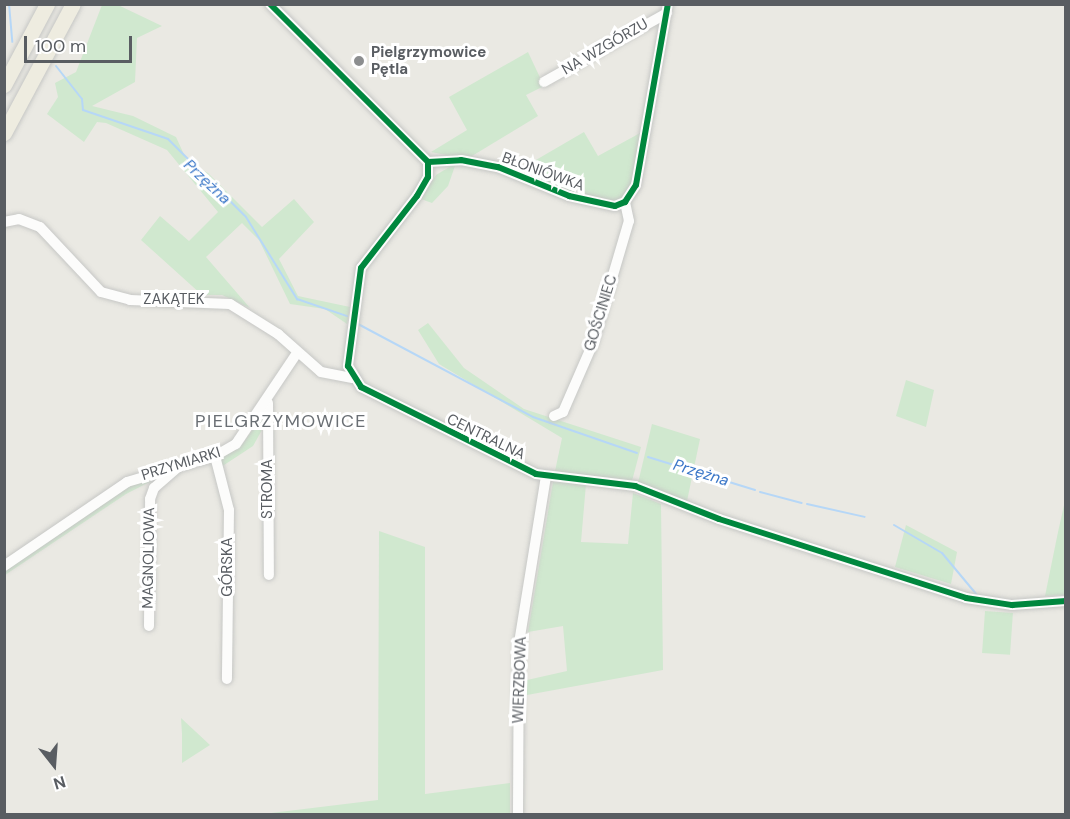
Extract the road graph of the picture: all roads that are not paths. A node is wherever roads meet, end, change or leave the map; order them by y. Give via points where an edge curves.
1 (47, 4) edge
2 (73, 4) edge
3 (270, 4) edge
4 (668, 8) edge
5 (544, 82) dead end
6 (4, 85) edge
7 (4, 133) edge
8 (428, 162) junction
9 (625, 202) junction
10 (4, 222) edge
11 (297, 353) junction
12 (352, 378) junction
13 (268, 403) junction
14 (554, 416) dead end
15 (215, 456) junction
16 (178, 467) junction
17 (546, 476) junction
18 (4, 566) edge
19 (269, 574) dead end
20 (1065, 601) edge
21 (149, 626) dead end
22 (227, 679) dead end
23 (518, 814) edge

1 - 6 highway
2 - 7 highway
3 - 8 street
4 - 5 street, NA WZGÓRZU
4 - 9 street via 636,185
8 - 9 street, BŁONIÓWKA via 487,165 569,196 615,206
8 - 12 street via 428,177 417,196 361,268 348,366
9 - 14 street, GOŚCINIEC via 628,221 593,343 563,412
10 - 11 street, ZAKĄTEK via 19,219 40,227 101,292 130,300 230,304
11 - 12 street, ZAKĄTEK via 328,375
11 - 13 street, PRZYMIARKI
12 - 17 street, CENTRALNA via 360,387
13 - 15 street, PRZYMIARKI via 243,439
13 - 19 street, STROMA
15 - 16 street, PRZYMIARKI
15 - 22 street, GÓRSKA via 229,510
16 - 18 street, PRZYMIARKI via 127,482
16 - 21 street, MAGNOLIOWA via 151,493
17 - 20 street, CENTRALNA via 635,486 719,519 966,598 1012,605
17 - 23 street, WIERZBOWA via 519,643

